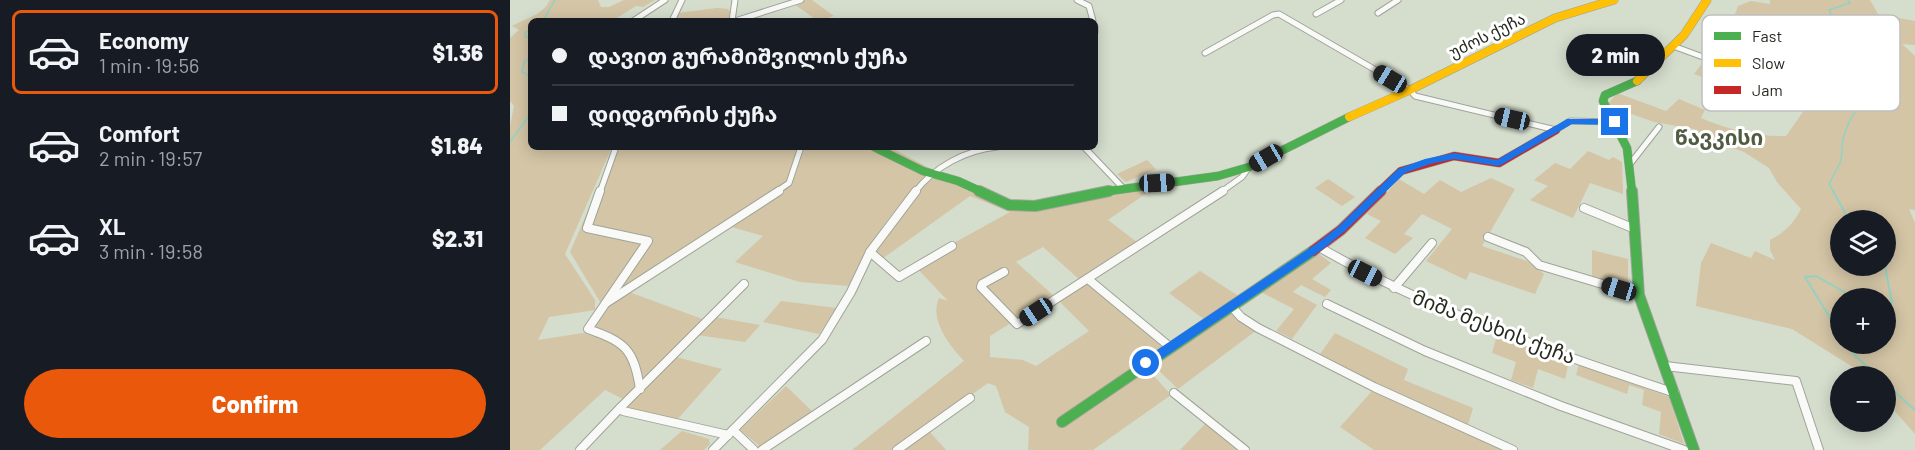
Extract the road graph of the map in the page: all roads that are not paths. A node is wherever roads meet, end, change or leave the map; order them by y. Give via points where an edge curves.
1 (665, 0) edge
2 (682, 0) edge
3 (735, 0) edge
4 (801, 0) edge
5 (1077, 0) edge
6 (1341, 0) edge
7 (1398, 0) edge
8 (1614, 0) edge
9 (1707, 0) edge
10 (1595, 2) edge
11 (1378, 13) dead end
12 (1316, 14) dead end
13 (638, 18) edge
14 (673, 18) edge
15 (734, 18) edge
16 (744, 18) edge
17 (1092, 18) edge
18 (1673, 46) junction
19 (1206, 53) dead end
20 (1702, 57) edge
21 (1410, 90) junction
22 (1615, 122) junction
23 (1659, 127) dead end
24 (1556, 130) junction
25 (615, 150) edge
26 (800, 150) edge
27 (880, 150) edge
28 (977, 150) edge
29 (1087, 150) edge
30 (1630, 164) junction
31 (1250, 167) junction
32 (933, 173) junction
33 (1123, 188) junction
34 (1584, 208) dead end
35 (1635, 229) junction
36 (1488, 237) dead end
37 (1432, 243) dead end
38 (952, 246) dead end
39 (1319, 247) junction
40 (870, 252) junction
41 (1004, 272) dead end
42 (1088, 279) junction
43 (744, 284) dead end
44 (1394, 288) junction
45 (1639, 295) junction
46 (1327, 304) dead end
47 (602, 306) junction
48 (1231, 306) junction
49 (926, 341) dead end
50 (1170, 347) junction
51 (1665, 366) junction
52 (640, 389) junction
53 (1174, 393) dead end
54 (1675, 393) junction
55 (970, 398) dead end
56 (620, 408) junction
57 (1062, 422) dead end
58 (730, 433) junction
59 (580, 450) edge
60 (713, 450) edge
61 (754, 450) edge
62 (762, 450) edge
63 (897, 450) edge
64 (1245, 450) edge
65 (1513, 450) edge
66 (1684, 450) edge
67 (1694, 450) edge
68 (1818, 450) edge

1 - 13 street
2 - 14 street
3 - 15 street
4 - 16 street
5 - 17 street via 1089,6
6 - 12 street
7 - 11 street
8 - 10 street, უძოს ქუჩა
9 - 18 street
10 - 21 street, უძოს ქუჩა
18 - 20 street
18 - 22 street via 1637,81 1605,95 1605,108
19 - 21 street via 1279,14
21 - 24 street via 1423,99
21 - 31 street, უძოს ქუჩა
22 - 24 street via 1570,121
22 - 30 street
23 - 30 street
24 - 39 street via 1499,163 1454,156 1401,171
25 - 47 street via 587,228 648,241
26 - 47 street via 786,186
27 - 32 street, უძოს ქუჩა
28 - 32 street
29 - 33 street
30 - 35 street
31 - 33 street, უძოს ქუჩა via 1196,180
31 - 42 street via 1199,208
32 - 33 street, უძოს ქუჩა via 1009,206 1035,206
32 - 40 street
34 - 35 street
35 - 45 street
36 - 45 street via 1526,252 1539,265
37 - 44 street
38 - 40 street via 899,277
39 - 44 street, მიშა მესხის ქუჩა
39 - 48 street
40 - 58 street via 822,340
41 - 42 street via 981,287 1016,324
42 - 50 street
43 - 52 street
44 - 54 street, მიშა მესხის ქუჩა via 1455,315
45 - 51 street
46 - 66 street via 1425,351
47 - 52 street via 589,330 618,340 636,364
48 - 50 street
48 - 65 street via 1258,328 1374,387
49 - 62 street
50 - 57 street
51 - 54 street
51 - 68 street via 1796,381
52 - 56 street
53 - 64 street
54 - 67 street
55 - 63 street
56 - 58 street
56 - 59 street
58 - 60 street
58 - 61 street

